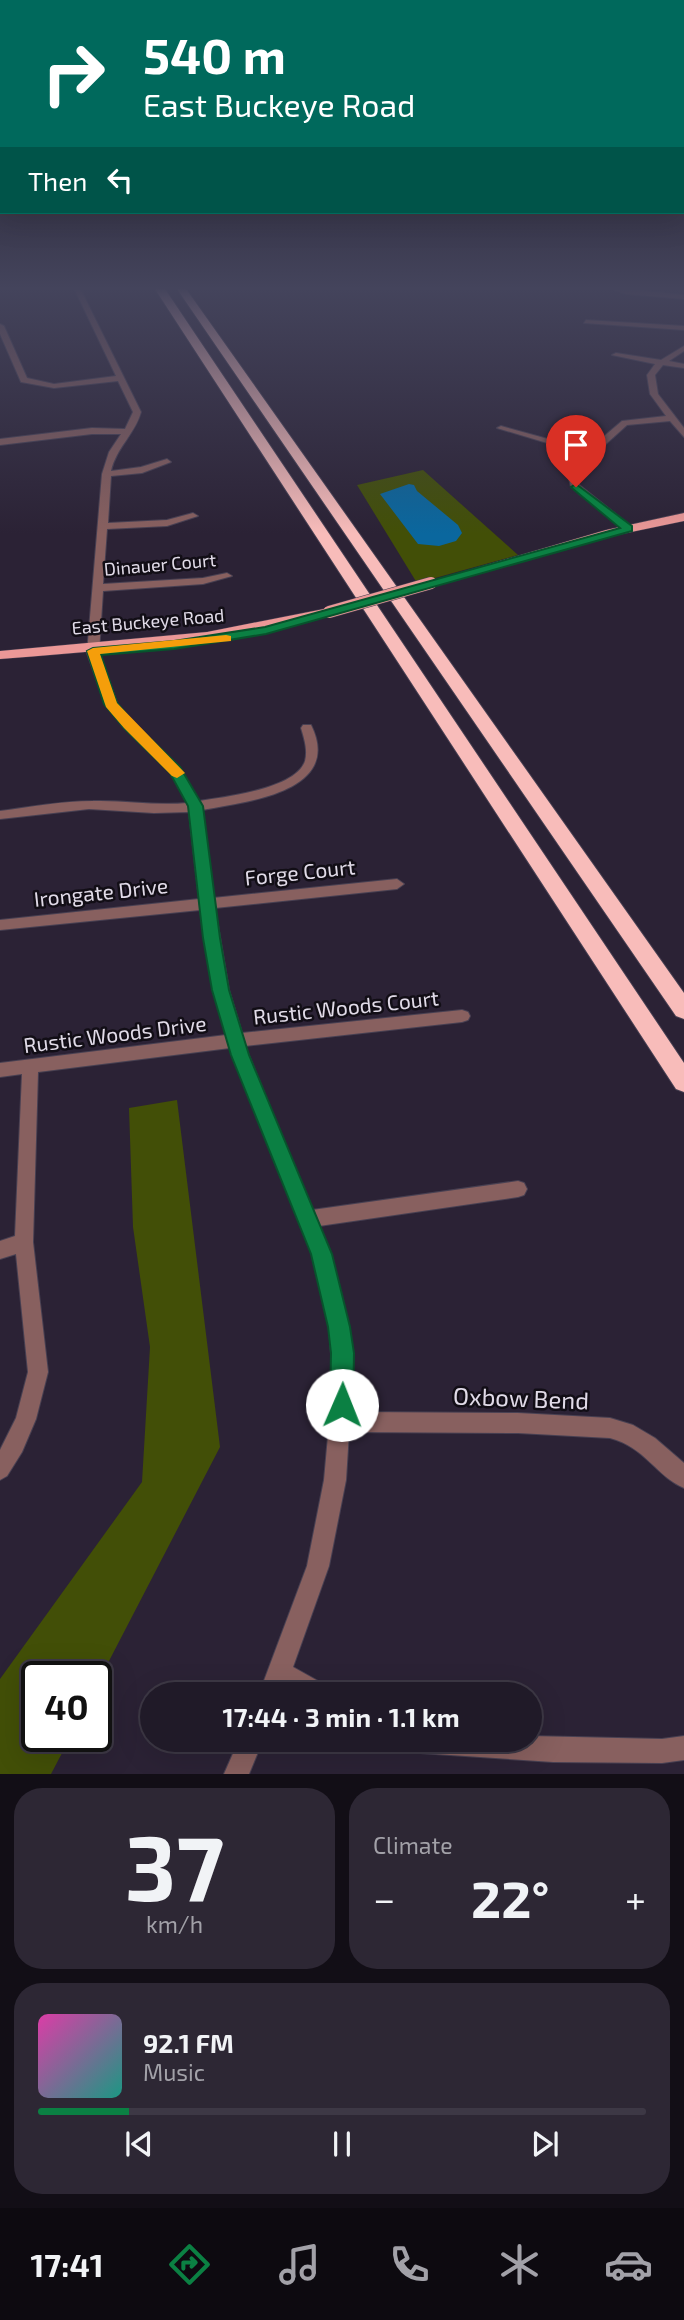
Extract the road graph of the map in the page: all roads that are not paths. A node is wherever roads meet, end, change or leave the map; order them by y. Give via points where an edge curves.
1 (19, 369) edge
2 (116, 369) edge
3 (213, 369) edge
4 (238, 369) edge
5 (656, 369) edge
6 (120, 378) junction
7 (672, 418) junction
8 (501, 428) dead end
9 (126, 432) junction
10 (684, 434) edge
11 (0, 442) edge
12 (588, 453) junction
13 (167, 462) dead end
14 (106, 474) junction
15 (193, 516) dead end
16 (684, 517) edge
17 (102, 526) junction
18 (629, 529) junction
19 (227, 576) dead end
20 (96, 588) junction
21 (93, 649) junction
22 (5, 654) edge
23 (307, 728) dead end
24 (195, 806) junction
25 (0, 815) edge
26 (397, 884) dead end
27 (207, 903) junction
28 (0, 925) edge
29 (684, 1010) edge
30 (461, 1016) dead end
31 (235, 1041) junction
32 (30, 1066) junction
33 (0, 1070) edge
34 (684, 1082) edge
35 (518, 1189) dead end
36 (309, 1219) junction
37 (24, 1242) junction
38 (0, 1250) edge
39 (341, 1422) junction
40 (0, 1469) edge
41 (684, 1477) edge
42 (276, 1682) edge
43 (684, 1748) edge
44 (542, 1749) edge
45 (246, 1752) edge
46 (236, 1774) edge

1 - 6 street via 24,380 40,385
2 - 6 street
3 - 34 highway
4 - 29 highway
5 - 7 street via 651,375 652,389
6 - 9 street via 137,412
7 - 10 street
7 - 12 street via 625,423
8 - 12 street
9 - 11 street via 92,431
9 - 14 street via 110,452
12 - 18 street via 571,468 571,481
13 - 14 street
14 - 17 street
15 - 17 street via 167,523
16 - 18 main road, East Buckeye Road
17 - 20 street
18 - 21 main road, East Buckeye Road, bridge via 266,631
19 - 20 street, Dinauer Court
20 - 21 street
21 - 22 main road, East Buckeye Road
21 - 24 street via 111,704 175,770
23 - 24 street via 314,743 313,758 290,784
24 - 25 street via 91,806
24 - 27 street
26 - 27 street, Forge Court
27 - 28 street, Irongate Drive
27 - 31 street via 221,990
30 - 31 street, Rustic Woods Court
31 - 32 street, Rustic Woods Drive
31 - 36 street
32 - 33 street, Rustic Woods Drive
32 - 37 street
35 - 36 street
36 - 39 street via 339,1327
37 - 38 street
37 - 40 street via 38,1371 26,1419
39 - 41 street, Oxbow Bend via 610,1428 648,1445
39 - 42 street via 318,1566
43 - 44 street
45 - 46 street

